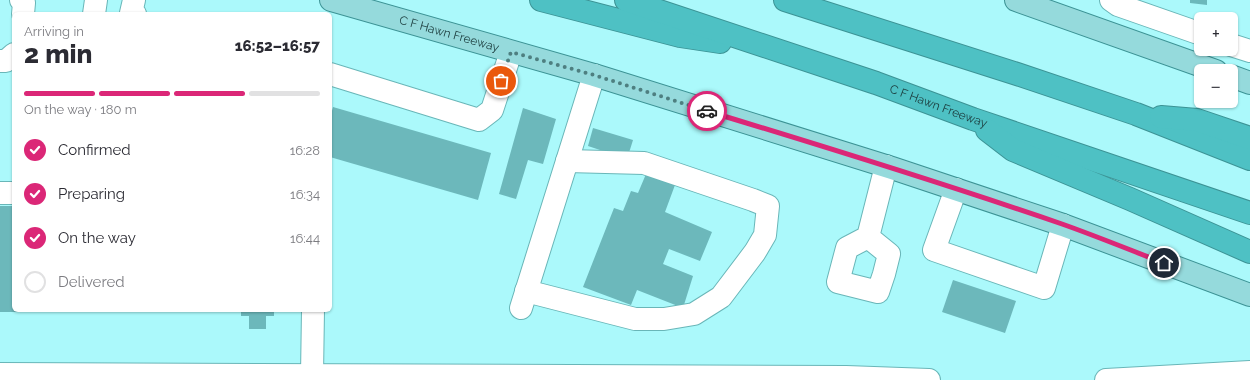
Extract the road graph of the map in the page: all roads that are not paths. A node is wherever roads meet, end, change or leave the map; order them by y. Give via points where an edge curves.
1 (22, 0) edge
2 (96, 0) edge
3 (134, 0) edge
4 (331, 0) edge
5 (541, 0) edge
6 (626, 0) edge
7 (785, 0) edge
8 (1016, 0) edge
9 (1111, 0) edge
10 (23, 12) edge
11 (94, 12) edge
12 (131, 12) edge
13 (1194, 32) edge
14 (1238, 47) edge
15 (773, 49) junction
16 (1250, 51) edge
17 (511, 52) junction
18 (12, 56) edge
19 (0, 61) edge
20 (1196, 64) edge
21 (332, 75) edge
22 (594, 75) junction
23 (1238, 79) edge
24 (1250, 83) edge
25 (1136, 114) junction
26 (973, 119) junction
27 (1250, 138) edge
28 (1250, 159) edge
29 (567, 161) junction
30 (886, 166) junction
31 (956, 189) junction
32 (0, 193) edge
33 (12, 193) edge
34 (1250, 213) edge
35 (1063, 225) junction
36 (868, 237) dead end
37 (1250, 252) edge
38 (1250, 295) edge
39 (313, 312) edge
40 (1250, 372) edge
41 (0, 374) edge
42 (312, 375) junction
43 (242, 378) edge
44 (387, 378) edge
45 (929, 380) edge
46 (1106, 380) edge

1 - 10 street
2 - 11 street
3 - 12 street
4 - 17 main road, C F Hawn Freeway
5 - 15 highway via 680,36
6 - 15 highway, C F Hawn Freeway
7 - 25 highway
8 - 20 main road
9 - 13 street via 1118,5
14 - 16 street
15 - 26 highway, C F Hawn Freeway via 876,82
17 - 21 street via 492,110 479,120
17 - 22 main road, C F Hawn Freeway
18 - 19 street via 6,61
22 - 29 street
22 - 30 main road, C F Hawn Freeway
23 - 24 main road
25 - 27 highway via 1197,120
25 - 28 highway
26 - 34 highway, C F Hawn Freeway
26 - 37 highway via 1013,150
29 - 29 street via 523,300 635,319 664,319 694,314 721,297 765,235 768,206 753,200 644,163
30 - 31 main road, C F Hawn Freeway
30 - 36 street
31 - 35 main road, C F Hawn Freeway
31 - 35 street via 934,250 1044,288
32 - 33 street
35 - 38 main road, C F Hawn Freeway
39 - 42 street
40 - 46 street
41 - 43 street
42 - 43 street
42 - 44 street
44 - 45 street via 846,377

